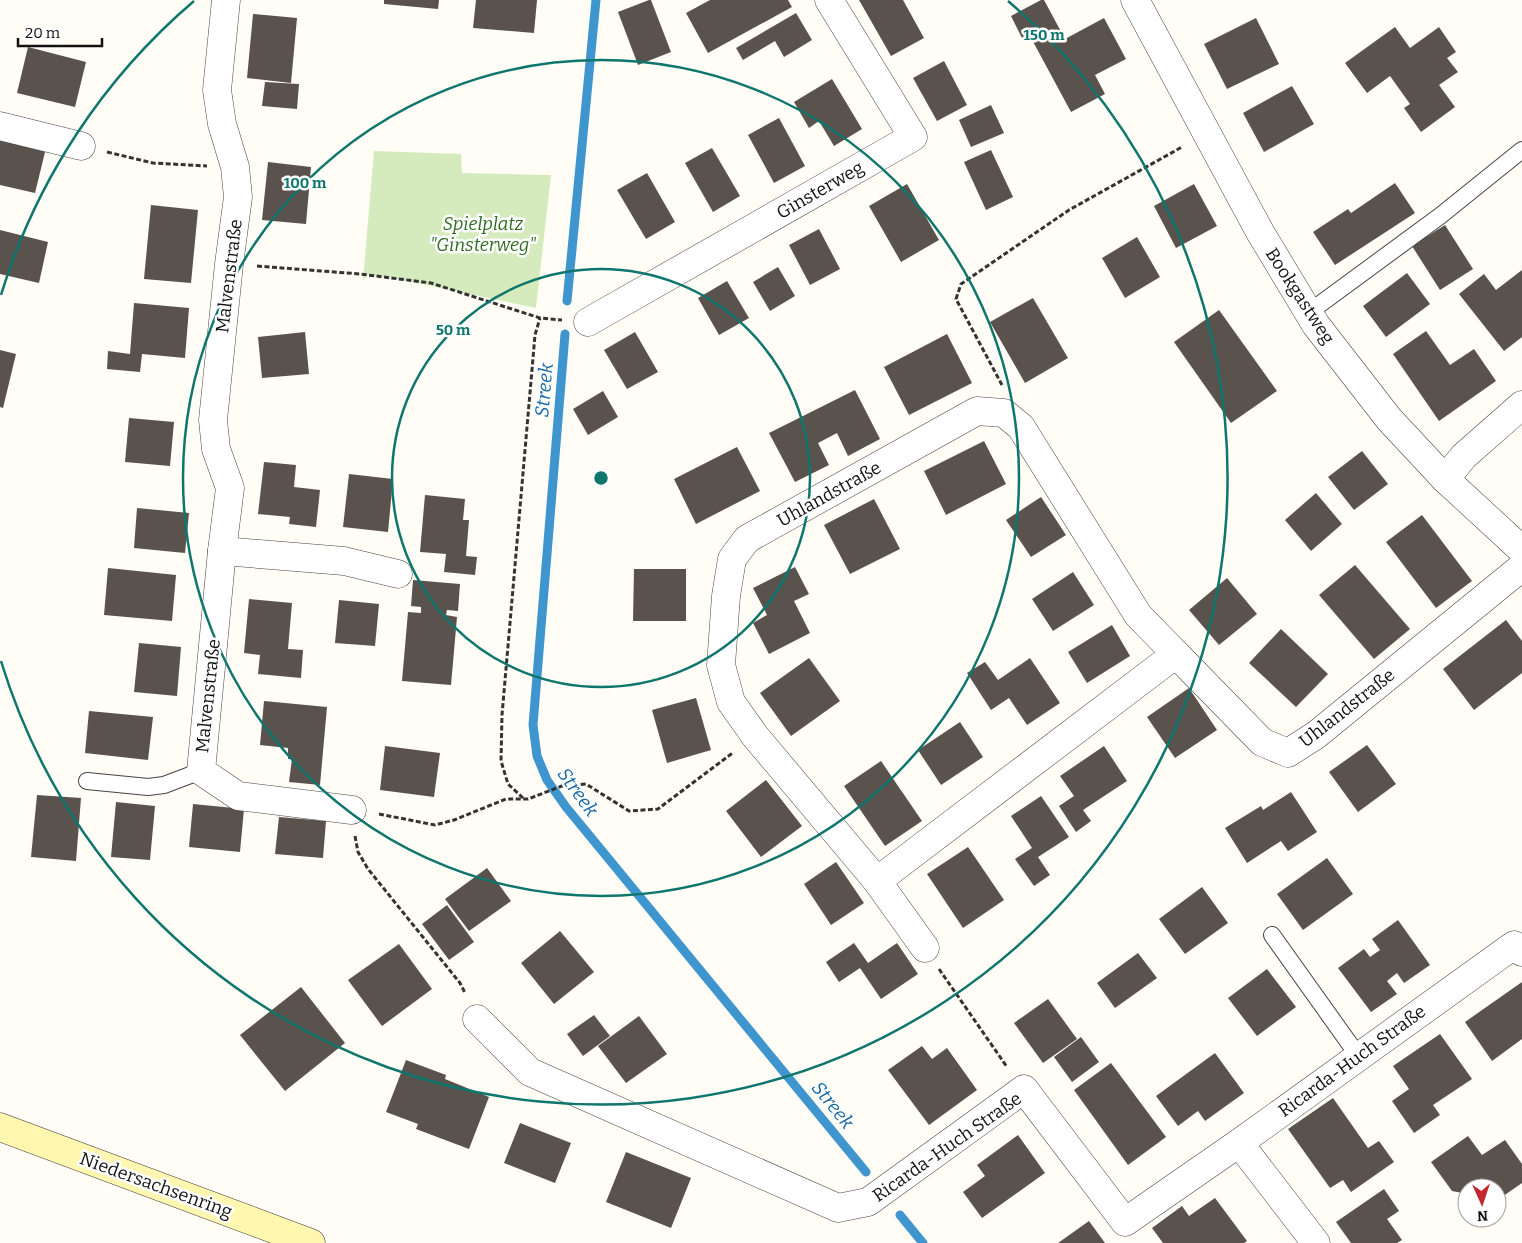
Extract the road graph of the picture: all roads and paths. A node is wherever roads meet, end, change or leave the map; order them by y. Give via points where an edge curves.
1 (226, 0) edge
2 (829, 0) edge
3 (1135, 0) edge
4 (0, 126) edge
5 (1207, 134) junction
6 (81, 146) joint
7 (1522, 150) edge
8 (235, 167) junction
9 (229, 264) junction
10 (1308, 313) junction
11 (540, 318) junction
12 (588, 322) joint
13 (1522, 405) edge
14 (1004, 414) junction
15 (1446, 479) junction
16 (1522, 550) edge
17 (222, 551) junction
18 (1522, 567) edge
19 (398, 574) dead end
20 (1176, 654) junction
21 (756, 736) junction
22 (201, 771) junction
23 (87, 781) dead end
24 (523, 799) junction
25 (352, 810) junction
26 (877, 881) junction
27 (1272, 935) dead end
28 (925, 948) joint
29 (1522, 952) edge
30 (477, 1019) joint
31 (1359, 1057) junction
32 (1024, 1090) junction
33 (0, 1127) edge
34 (1239, 1143) junction
35 (311, 1243) edge
36 (1316, 1243) edge

1 - 8 street, Malvenstraße via 217,90 222,124
2 - 12 street, Ginsterweg via 913,137
3 - 5 street, Bookgastweg
4 - 6 street
5 - 10 street, Bookgastweg
5 - 14 path via 1069,210 961,284 956,299 1009,398
6 - 8 path via 152,163
7 - 10 lane via 1440,216
8 - 9 street, Malvenstraße via 238,196
9 - 11 path via 431,283
9 - 17 street, Malvenstraße via 213,420 216,449 230,488
10 - 15 street, Bookgastweg via 1389,419
11 - 12 path
11 - 24 path via 535,335 502,715 501,761 508,784
13 - 15 street via 1464,456
14 - 20 street, Uhlandstraße via 1021,428 1138,615
14 - 21 street, Uhlandstraße via 977,411 747,539 732,560 721,665 731,702
15 - 16 street, Bookgastweg
17 - 19 street via 344,561
17 - 22 street, Malvenstraße
18 - 20 street, Uhlandstraße via 1316,735 1288,753 1262,742
20 - 26 street
21 - 24 path via 658,809 629,811 586,784 562,786
21 - 26 street, Uhlandstraße
22 - 23 lane via 164,785 148,787
22 - 25 street, Malvenstraße via 238,796
24 - 25 path via 506,799 435,825
25 - 30 path via 358,852 368,869 460,983
26 - 28 street, Uhlandstraße
27 - 31 lane
28 - 32 path
29 - 31 street, Ricarda-Huch Straße via 1514,945
30 - 32 street, Ricarda-Huch Straße via 530,1072 838,1208 868,1202
31 - 34 street, Ricarda-Huch Straße
32 - 34 street, Ricarda-Huch Straße via 1125,1222
33 - 35 main road, Niedersachsenring
34 - 36 street

